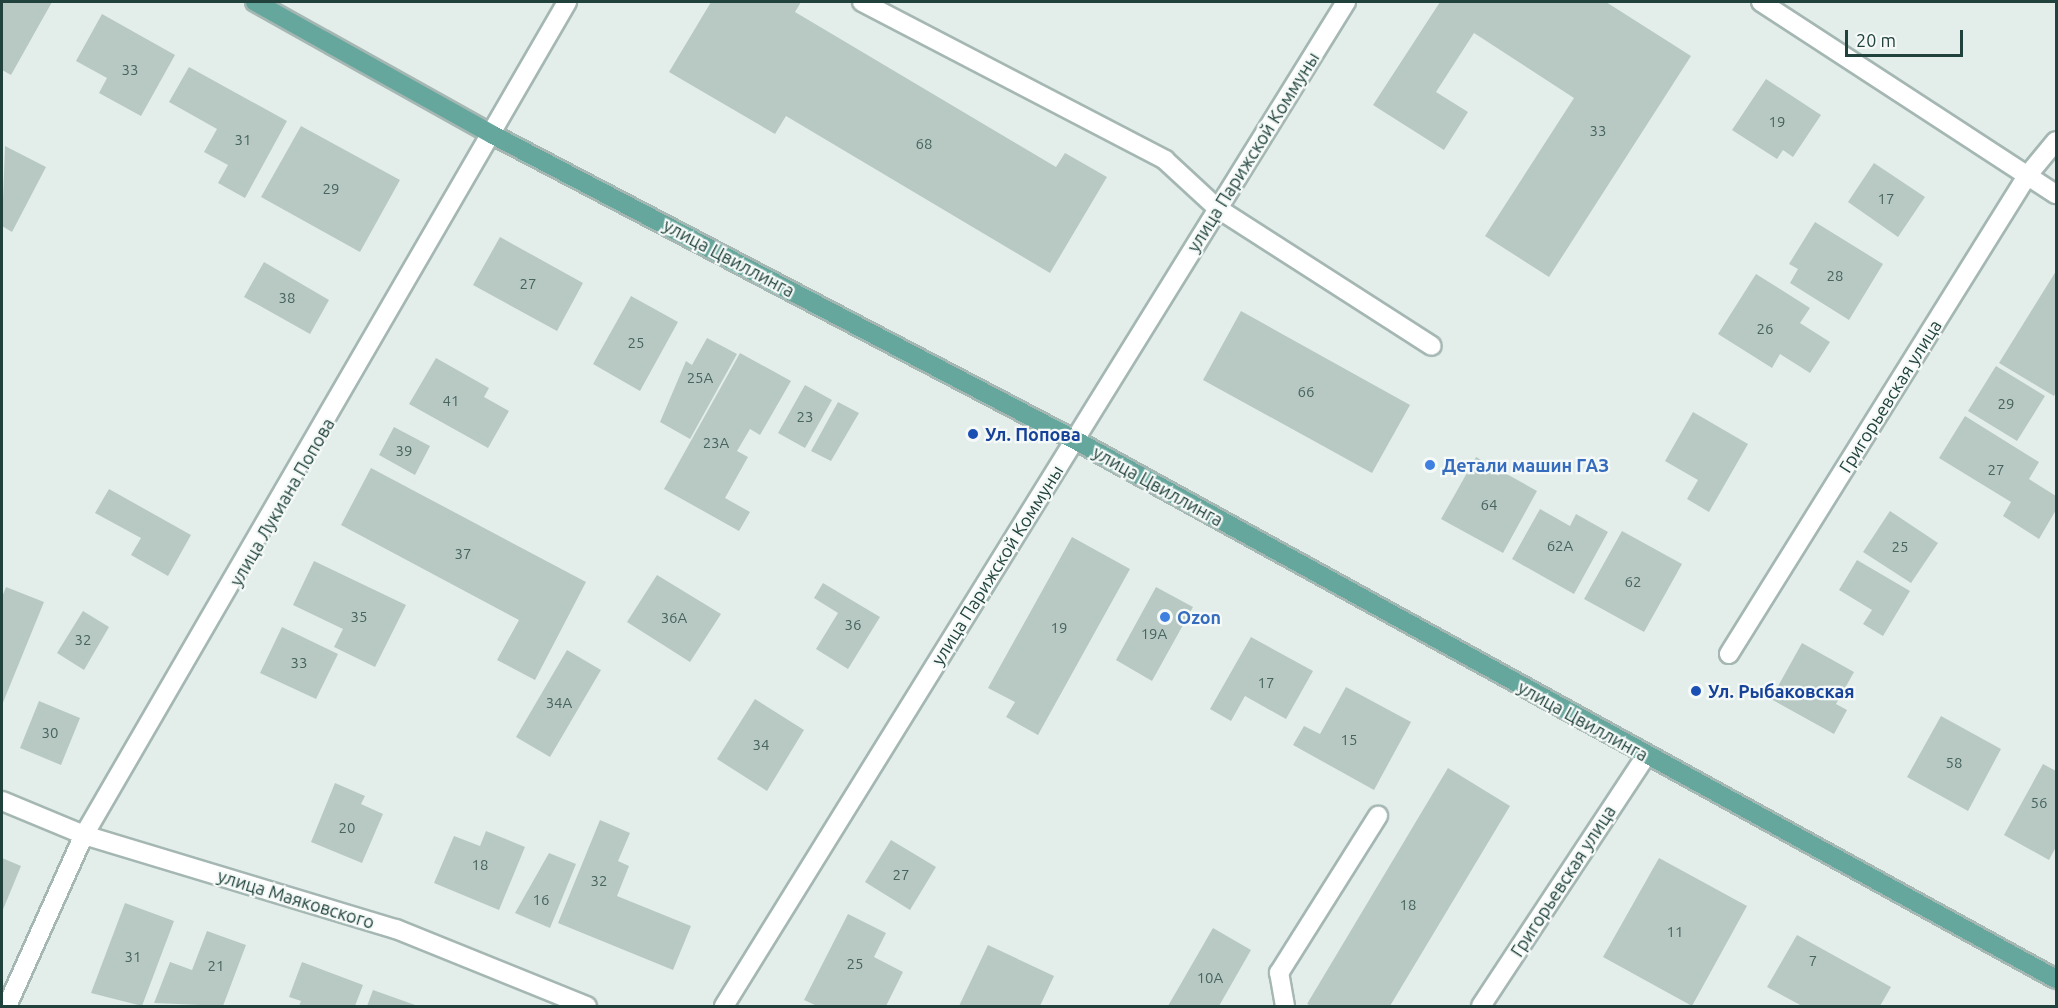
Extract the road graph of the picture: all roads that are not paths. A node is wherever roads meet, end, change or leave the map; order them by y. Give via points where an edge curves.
1 (255, 2) edge
2 (567, 2) edge
3 (862, 2) edge
4 (1346, 2) edge
5 (1761, 2) edge
6 (494, 135) junction
7 (2056, 141) edge
8 (2027, 176) junction
9 (2056, 194) edge
10 (1217, 208) junction
11 (1432, 346) dead end
12 (1075, 440) junction
13 (1729, 654) dead end
14 (1646, 756) junction
15 (2, 801) edge
16 (1378, 816) dead end
17 (84, 835) junction
18 (2056, 980) edge
19 (7, 1006) edge
20 (587, 1006) edge
21 (724, 1006) edge
22 (1285, 1006) edge
23 (1481, 1006) edge

1 - 6 main road, улица Цвиллинга
2 - 6 street, улица Лукиана Попова
3 - 10 street via 1166,160
4 - 10 street, улица Парижской Коммуны
5 - 8 street
6 - 12 main road, улица Цвиллинга
6 - 17 street, улица Лукиана Попова
7 - 8 street, Григорьевская улица
8 - 9 street
8 - 13 street, Григорьевская улица
10 - 11 street
10 - 12 street, улица Парижской Коммуны
12 - 14 main road, улица Цвиллинга
12 - 21 street, улица Парижской Коммуны
14 - 18 main road, улица Цвиллинга
14 - 23 street, Григорьевская улица
15 - 17 street, улица Маяковского
16 - 22 street via 1279,973
17 - 19 street, улица Лукиана Попова
17 - 20 street, улица Маяковского via 396,928

